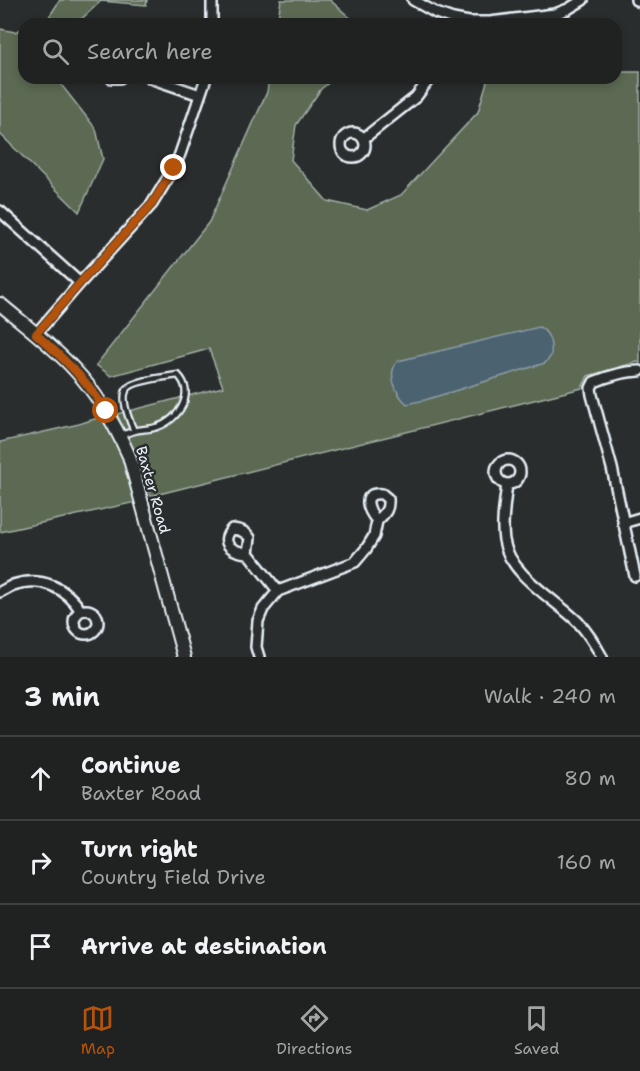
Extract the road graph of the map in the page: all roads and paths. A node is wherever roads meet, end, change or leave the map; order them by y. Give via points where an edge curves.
1 (212, 0) edge
2 (413, 0) edge
3 (583, 0) edge
4 (636, 0) edge
5 (640, 2) edge
6 (212, 18) edge
7 (445, 18) edge
8 (522, 18) edge
9 (168, 84) edge
10 (204, 84) edge
11 (426, 84) edge
12 (200, 95) junction
13 (363, 138) dead end
14 (0, 212) edge
15 (80, 283) junction
16 (0, 304) edge
17 (36, 334) junction
18 (640, 372) edge
19 (134, 431) junction
20 (120, 435) junction
21 (507, 484) dead end
22 (640, 518) edge
23 (376, 520) dead end
24 (623, 523) junction
25 (248, 553) dead end
26 (635, 576) dead end
27 (278, 591) junction
28 (0, 592) edge
29 (81, 611) dead end
30 (184, 657) edge
31 (258, 657) edge
32 (602, 657) edge

1 - 6 street
2 - 7 street
3 - 8 street via 555,14
4 - 5 street
9 - 12 street
10 - 12 street
11 - 13 street via 416,97
12 - 15 street via 180,154 152,204
14 - 15 street
15 - 17 street
16 - 17 main road, Baxter Road
17 - 20 main road, Baxter Road via 86,382
18 - 24 street via 594,381 591,388
19 - 19 lane via 159,427 179,411 186,395 182,378 178,375 147,380 126,390 126,406
19 - 20 lane
20 - 30 main road, Baxter Road
21 - 32 street via 504,542 512,560 579,624
22 - 24 street
23 - 27 street via 374,536 355,562
24 - 26 street
25 - 27 street
27 - 31 street via 258,621
28 - 29 street via 13,585 45,583 66,592

